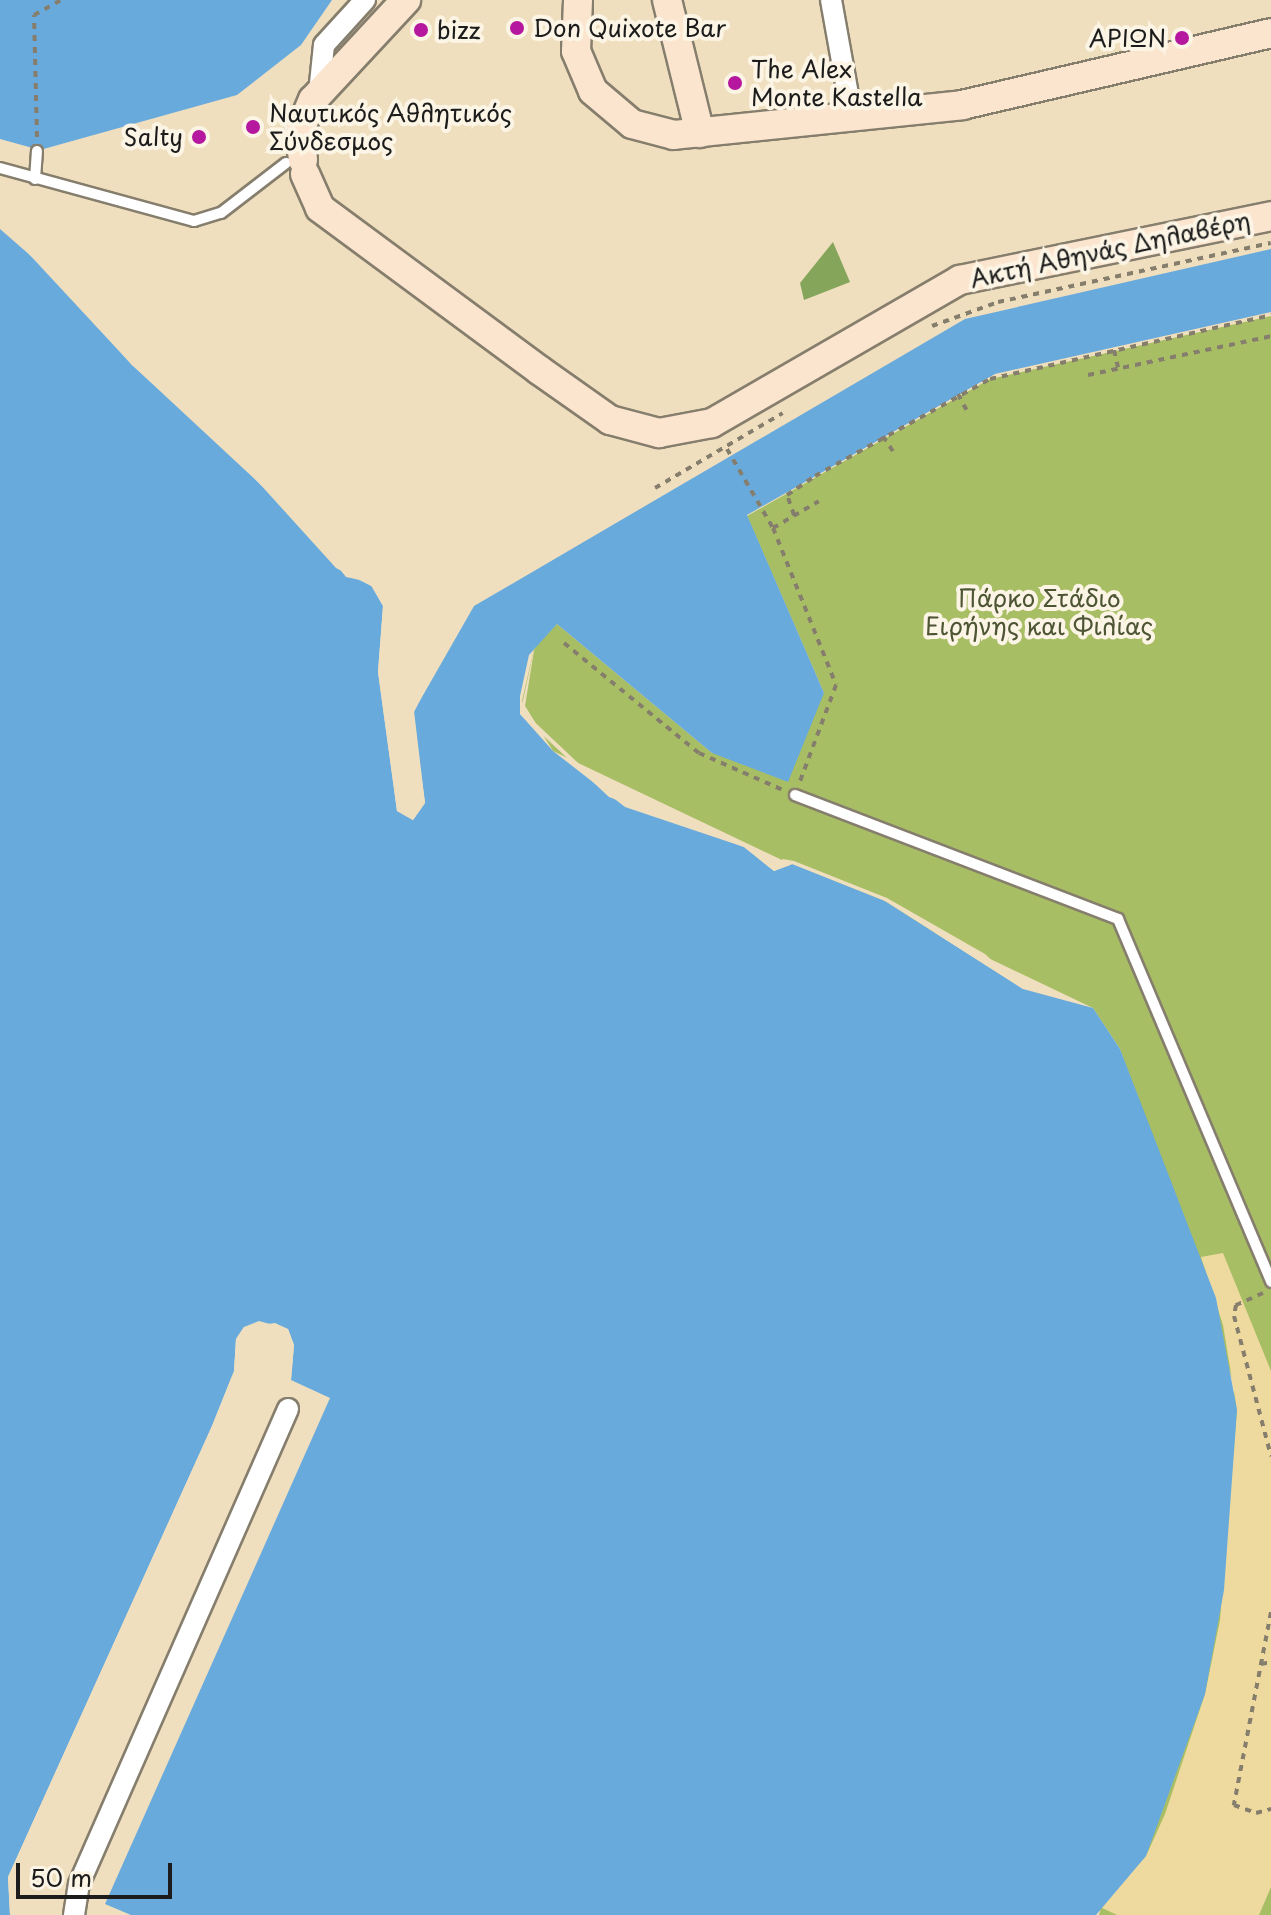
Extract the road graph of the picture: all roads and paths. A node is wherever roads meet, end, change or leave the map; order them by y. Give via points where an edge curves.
1 (61, 0) edge
2 (365, 0) edge
3 (406, 0) edge
4 (578, 0) edge
5 (667, 0) edge
6 (831, 0) edge
7 (1271, 33) edge
8 (319, 93) junction
9 (852, 117) junction
10 (700, 133) junction
11 (37, 151) joint
12 (0, 168) edge
13 (294, 172) junction
14 (35, 179) junction
15 (1271, 216) edge
16 (1271, 243) edge
17 (1271, 315) edge
18 (917, 334) dead end
19 (1271, 336) edge
20 (1114, 350) junction
21 (1118, 368) junction
22 (1088, 375) dead end
23 (958, 394) junction
24 (789, 409) dead end
25 (969, 415) dead end
26 (883, 436) junction
27 (727, 449) dead end
28 (894, 453) dead end
29 (655, 488) dead end
30 (819, 501) dead end
31 (794, 515) junction
32 (773, 528) junction
33 (564, 643) dead end
34 (795, 795) junction
35 (1271, 1282) edge
36 (1252, 1297) dead end
37 (288, 1409) dead end
38 (1271, 1456) edge
39 (1271, 1612) edge
40 (1271, 1662) edge
41 (1261, 1664) junction
42 (1271, 1809) edge
43 (74, 1915) edge

1 - 11 path via 34,15
2 - 8 street via 324,45
3 - 8 street
4 - 10 street via 578,58 603,102 645,129
5 - 10 street
6 - 9 street
7 - 9 street via 984,101
8 - 13 street via 300,130
9 - 10 street
11 - 14 lane
12 - 14 lane
13 - 14 lane via 221,213 194,221
13 - 15 street, Ακτή Αθηνάς Δηλαβέρη via 331,217 599,414 653,432 712,423 960,280
16 - 18 path via 998,302
17 - 20 path
19 - 21 path
20 - 21 path
20 - 23 path via 1014,371
21 - 22 path
23 - 25 path
23 - 26 path
24 - 29 path
26 - 28 path
26 - 31 path via 787,495
27 - 32 path
30 - 31 path
31 - 32 path
32 - 34 path via 836,685
33 - 34 path via 699,753
34 - 35 lane via 1118,919
36 - 38 path via 1236,1305 1234,1316
37 - 43 street via 79,1884
39 - 41 path
40 - 41 path
41 - 42 path via 1234,1805 1256,1813

